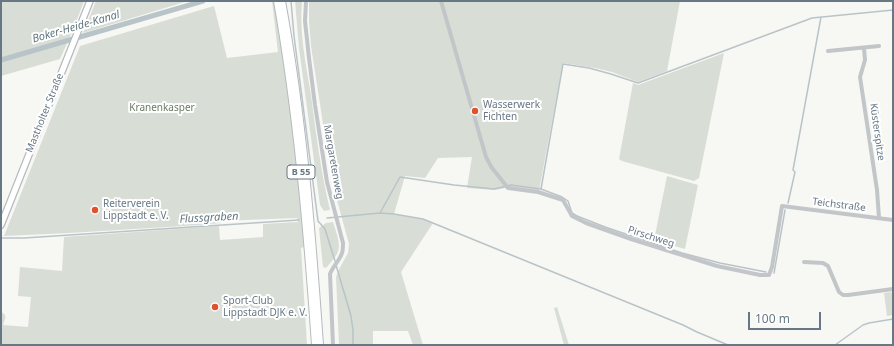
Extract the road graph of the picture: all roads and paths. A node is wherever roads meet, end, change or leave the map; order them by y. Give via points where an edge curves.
1 (90, 1) edge
2 (277, 1) edge
3 (282, 1) edge
4 (306, 1) edge
5 (441, 1) edge
6 (879, 46) dead end
7 (864, 48) junction
8 (828, 51) dead end
9 (782, 206) joint
10 (879, 218) junction
11 (893, 220) edge
12 (1, 225) edge
13 (804, 262) dead end
14 (893, 288) edge
15 (315, 345) edge
16 (320, 345) edge
17 (333, 345) edge

1 - 12 street, Mastholter Straße
2 - 15 main road, B 55 via 293,103 304,201
3 - 16 main road, B 55 via 298,102 310,208
4 - 17 street, Margaretenweg via 305,21 310,66 327,182 343,243 343,252 330,274
5 - 9 street, Pirschweg via 486,157 508,188 538,192 563,200 572,216 631,239 717,266 760,276 768,275 772,267
6 - 7 street
7 - 8 street
7 - 10 street, Küsterspitze via 865,60 860,77
9 - 10 street, Teichstraße
10 - 11 street, Teichstraße
13 - 14 street via 823,263 828,266 839,292 843,295

